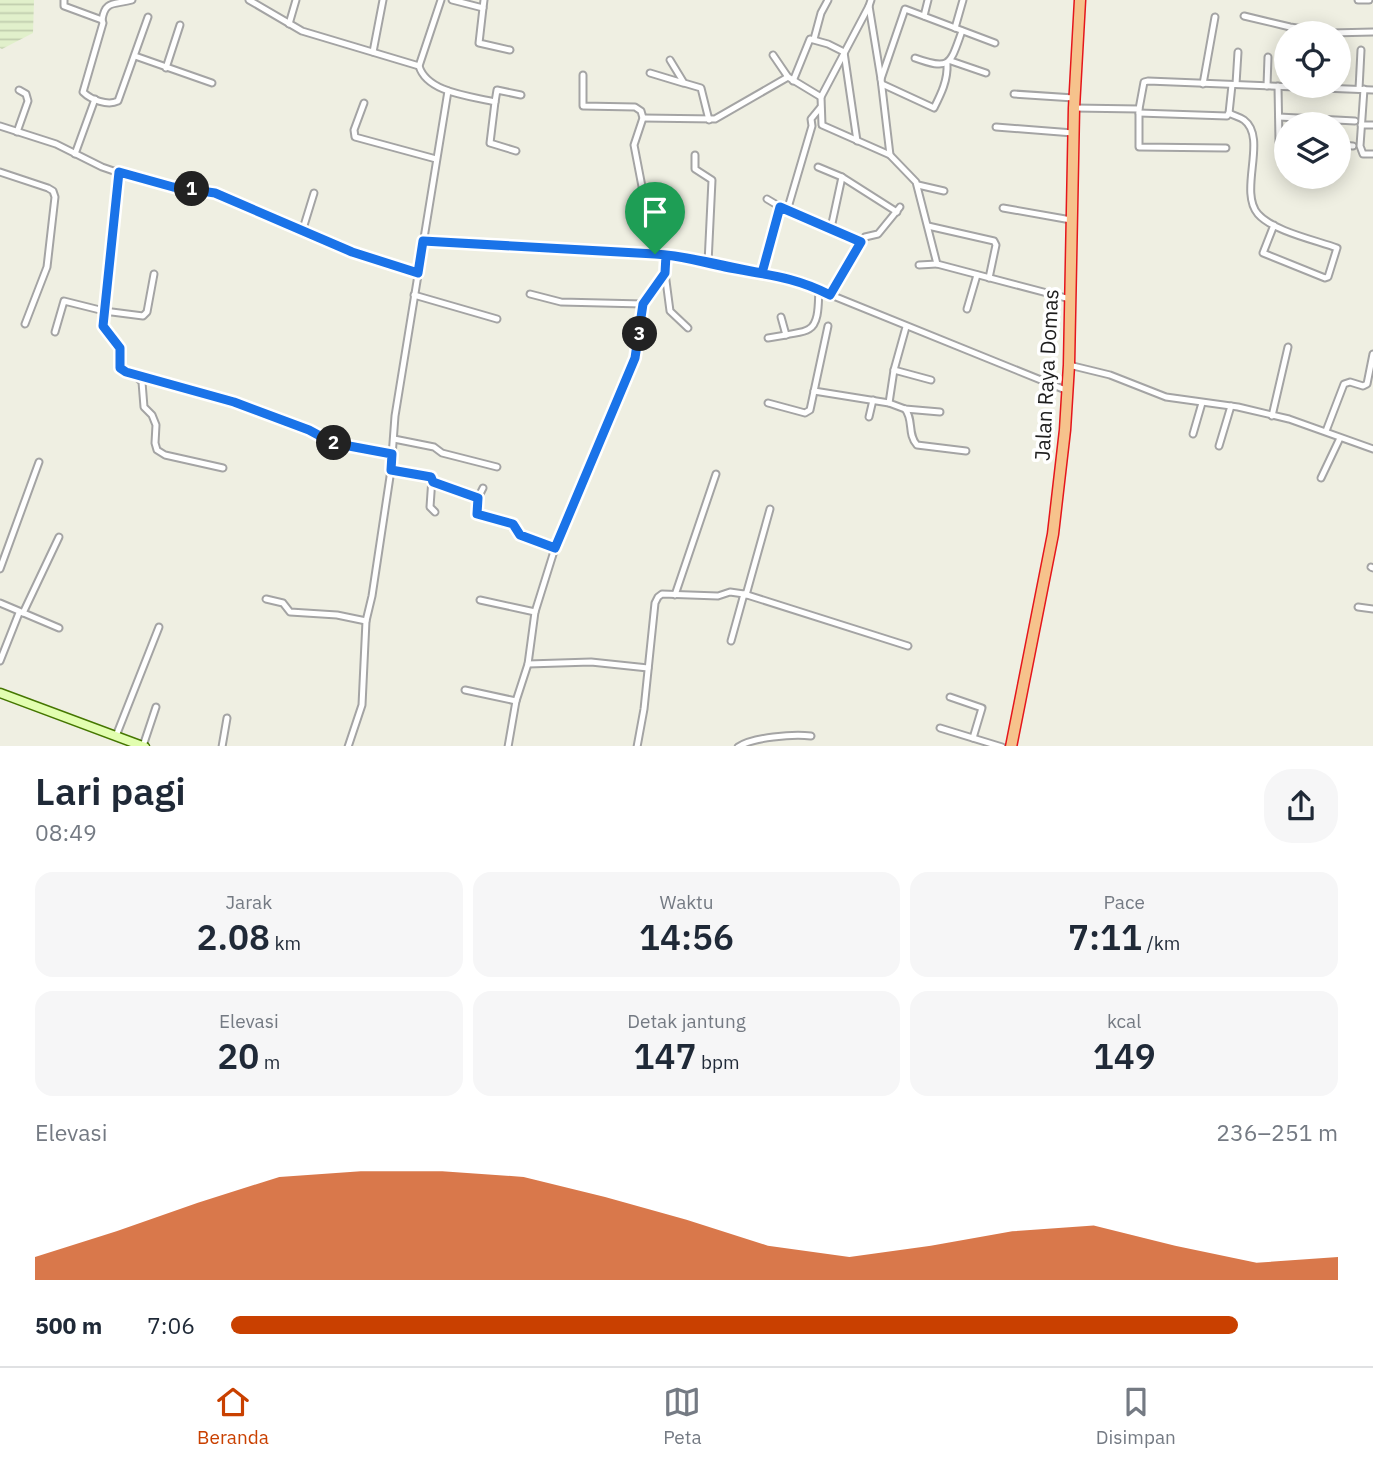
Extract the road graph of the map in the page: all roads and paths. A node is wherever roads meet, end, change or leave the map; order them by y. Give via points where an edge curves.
1 (64, 0) edge
2 (132, 0) edge
3 (250, 0) edge
4 (296, 0) edge
5 (383, 0) edge
6 (441, 0) edge
7 (452, 0) edge
8 (485, 0) edge
9 (828, 0) edge
10 (928, 0) edge
11 (964, 0) edge
12 (1080, 0) edge
13 (1358, 0) edge
14 (1369, 0) edge
15 (870, 3) edge
16 (483, 8) junction
17 (923, 16) junction
18 (1244, 16) dead end
19 (148, 17) dead end
20 (1215, 17) dead end
21 (102, 20) junction
22 (289, 24) junction
23 (180, 25) dead end
24 (955, 28) junction
25 (962, 31) junction
26 (1373, 32) edge
27 (814, 39) junction
28 (995, 43) dead end
29 (510, 50) dead end
30 (1361, 50) dead end
31 (373, 52) junction
32 (845, 52) junction
33 (1238, 52) dead end
34 (135, 55) junction
35 (773, 55) dead end
36 (1268, 57) dead end
37 (915, 58) dead end
38 (670, 60) dead end
39 (949, 63) junction
40 (419, 66) junction
41 (166, 68) junction
42 (650, 73) dead end
43 (986, 73) dead end
44 (583, 75) dead end
45 (791, 79) junction
46 (882, 82) junction
47 (212, 83) dead end
48 (684, 83) junction
49 (1203, 84) junction
50 (1234, 85) junction
51 (1267, 86) junction
52 (1274, 86) edge
53 (1351, 88) edge
54 (1362, 89) junction
55 (19, 90) dead end
56 (448, 90) junction
57 (1373, 90) edge
58 (1014, 94) dead end
59 (521, 95) dead end
60 (821, 97) junction
61 (95, 99) junction
62 (495, 102) junction
63 (364, 103) dead end
64 (1074, 103) junction
65 (820, 108) junction
66 (1139, 111) junction
67 (1229, 113) junction
68 (643, 118) junction
69 (709, 120) junction
70 (1351, 121) edge
71 (1355, 121) dead end
72 (1361, 125) junction
73 (1373, 125) edge
74 (0, 126) edge
75 (996, 127) dead end
76 (17, 132) junction
77 (1073, 133) junction
78 (857, 142) junction
79 (1226, 148) dead end
80 (516, 151) dead end
81 (75, 154) junction
82 (1373, 154) edge
83 (695, 155) dead end
84 (890, 155) junction
85 (436, 159) junction
86 (818, 167) dead end
87 (0, 172) edge
88 (119, 172) junction
89 (842, 177) junction
90 (918, 185) junction
91 (944, 191) dead end
92 (314, 193) dead end
93 (766, 199) dead end
94 (780, 207) junction
95 (1003, 208) dead end
96 (787, 211) junction
97 (1071, 220) junction
98 (1274, 225) junction
99 (928, 226) junction
100 (831, 228) junction
101 (302, 232) junction
102 (423, 241) junction
103 (861, 242) junction
104 (655, 254) junction
105 (666, 255) junction
106 (708, 263) junction
107 (937, 264) junction
108 (919, 265) dead end
109 (418, 273) junction
110 (665, 273) junction
111 (762, 273) junction
112 (154, 274) dead end
113 (977, 275) junction
114 (989, 278) junction
115 (819, 289) junction
116 (530, 294) dead end
117 (414, 295) junction
118 (830, 295) junction
119 (1070, 299) junction
120 (643, 304) junction
121 (967, 309) dead end
122 (104, 311) junction
123 (781, 317) dead end
124 (497, 319) dead end
125 (25, 324) dead end
126 (828, 326) dead end
127 (906, 327) junction
128 (688, 328) dead end
129 (55, 332) dead end
130 (786, 335) junction
131 (768, 338) dead end
132 (1288, 348) dead end
133 (1373, 354) edge
134 (1069, 365) junction
135 (894, 370) junction
136 (137, 377) junction
137 (930, 380) dead end
138 (814, 391) junction
139 (1068, 391) junction
140 (873, 400) junction
141 (889, 403) junction
142 (1202, 403) junction
143 (768, 404) dead end
144 (1231, 406) junction
145 (905, 409) junction
146 (940, 412) dead end
147 (1272, 416) junction
148 (869, 417) dead end
149 (1326, 431) junction
150 (1193, 434) dead end
151 (1340, 438) junction
152 (394, 439) junction
153 (1219, 446) dead end
154 (1373, 449) edge
155 (966, 451) dead end
156 (392, 454) junction
157 (39, 462) dead end
158 (498, 467) dead end
159 (223, 468) dead end
160 (391, 470) junction
161 (716, 474) dead end
162 (1321, 478) dead end
163 (433, 482) junction
164 (483, 488) dead end
165 (478, 498) junction
166 (770, 509) dead end
167 (435, 512) dead end
168 (59, 537) dead end
169 (555, 548) junction
170 (0, 569) edge
171 (745, 594) junction
172 (675, 595) junction
173 (267, 599) dead end
174 (480, 600) dead end
175 (0, 603) edge
176 (1358, 607) dead end
177 (1373, 609) edge
178 (535, 612) junction
179 (21, 613) junction
180 (366, 621) junction
181 (159, 627) dead end
182 (59, 628) dead end
183 (731, 641) dead end
184 (908, 646) dead end
185 (0, 661) edge
186 (528, 664) junction
187 (648, 668) junction
188 (465, 690) dead end
189 (0, 692) edge
190 (950, 697) dead end
191 (516, 701) junction
192 (156, 707) dead end
193 (227, 718) dead end
194 (940, 728) dead end
195 (116, 736) junction
196 (811, 736) dead end
197 (972, 738) junction
198 (144, 746) edge
199 (222, 746) edge
200 (348, 746) edge
201 (508, 746) edge
202 (637, 746) edge
203 (740, 746) edge
204 (999, 746) edge
205 (1010, 746) edge

1 - 21 street via 64,6
2 - 21 street via 108,5
3 - 22 street
4 - 22 street
5 - 31 street
6 - 40 street
7 - 16 street
8 - 16 street
9 - 27 street
10 - 17 street
11 - 24 street
12 - 64 highway, Jalan Raya Domas
13 - 14 street
15 - 32 street
15 - 46 street
16 - 29 street via 479,43
17 - 24 street
17 - 46 street via 904,10
18 - 26 street via 1331,33
19 - 34 street
20 - 49 street
21 - 61 street via 83,89
22 - 31 street
23 - 41 street
24 - 25 street
25 - 28 street
25 - 39 street
27 - 32 street
27 - 45 street via 808,42
30 - 54 street
31 - 40 street
32 - 60 street
32 - 78 street
33 - 50 street
34 - 41 street
34 - 61 street via 118,101
35 - 45 street
36 - 51 street
37 - 39 street via 934,65
38 - 48 street
39 - 43 street
39 - 46 street via 934,108
40 - 56 street via 424,76
41 - 47 street
42 - 48 street
44 - 68 street via 583,106 635,107
45 - 60 street
45 - 69 street
46 - 84 street
48 - 69 street via 701,88
49 - 50 street
49 - 66 street via 1148,80 1142,86
50 - 51 street
50 - 67 street
51 - 52 street
53 - 54 street
54 - 57 street
54 - 72 street
55 - 76 street via 29,101
56 - 62 street
56 - 85 street
58 - 64 street
59 - 62 street via 497,90
60 - 65 street
61 - 81 street
62 - 80 street via 490,143
63 - 85 street via 355,137
64 - 66 street
64 - 77 highway, Jalan Raya Domas
65 - 78 street via 822,125
65 - 96 street via 811,119
66 - 67 street
66 - 79 street via 1140,148
67 - 98 street via 1250,127 1253,201 1259,215
68 - 69 street
68 - 104 street via 634,145
70 - 71 street
72 - 73 street
72 - 82 street via 1362,152
74 - 76 street
75 - 77 street
76 - 81 street
77 - 97 highway, Jalan Raya Domas
78 - 84 street
81 - 88 street
83 - 106 street via 695,169 712,180
84 - 90 street
85 - 102 street
86 - 89 street
87 - 125 street via 48,188 55,197 47,267
88 - 101 street via 215,193
88 - 122 street
89 - 100 street
89 - 103 street via 899,210 878,234
90 - 91 street
90 - 99 street
92 - 101 street
93 - 94 street
94 - 96 street
94 - 111 street
95 - 97 street
96 - 100 street
97 - 119 highway, Jalan Raya Domas
98 - 98 street via 1337,248 1328,277 1263,253
99 - 107 street
99 - 114 street via 994,241
100 - 103 street
101 - 109 street
102 - 104 street
102 - 109 street
103 - 118 street
104 - 105 street
105 - 106 street
105 - 110 street
106 - 111 street
107 - 108 street
107 - 113 street
109 - 117 street
110 - 120 street
110 - 128 street via 670,311
111 - 115 street
112 - 122 street via 143,316
113 - 114 street
113 - 121 street
114 - 119 street
115 - 118 street
115 - 130 street via 813,326
116 - 120 street via 561,302
117 - 124 street
117 - 152 street
118 - 127 street
119 - 134 highway, Jalan Raya Domas
120 - 169 street via 635,358
122 - 129 street via 64,301
122 - 136 street via 105,330 120,348 120,368
123 - 130 street
126 - 138 street
127 - 135 street
127 - 139 street
130 - 131 street
132 - 147 street
133 - 149 street via 1367,384 1343,384
134 - 139 highway, Jalan Raya Domas
134 - 142 street via 1166,397
135 - 137 street
135 - 141 street
136 - 156 street via 234,402 333,443
136 - 159 street via 142,382 144,407 156,425 157,450
138 - 140 street
138 - 143 street via 805,413
139 - 205 highway, Jalan Raya Domas via 1053,534
140 - 141 street
140 - 148 street
141 - 145 street
142 - 144 street
142 - 150 street
144 - 147 street
144 - 153 street
145 - 146 street
145 - 155 street via 917,445
147 - 149 street
149 - 151 street
151 - 154 street
151 - 162 street
152 - 156 street
152 - 158 street
156 - 160 street
157 - 170 street
160 - 163 street via 431,477
160 - 180 street
161 - 172 street
163 - 165 street
163 - 167 street via 430,507
164 - 165 street
165 - 169 street via 477,514 513,524 520,535
166 - 171 street
168 - 179 street
169 - 178 street
171 - 172 street
171 - 183 street
171 - 184 street
172 - 187 street via 662,594 655,603
173 - 180 street via 283,603 290,612
174 - 178 street
175 - 179 street
176 - 177 street
178 - 186 street
179 - 182 street
179 - 185 street
180 - 200 street via 362,705
181 - 195 street
186 - 187 street via 591,662
186 - 191 street
187 - 202 street
188 - 191 street
189 - 195 main road
190 - 197 street via 982,708
191 - 201 street
192 - 198 street
193 - 199 street
194 - 197 street
195 - 198 main road
196 - 203 street
197 - 204 street

